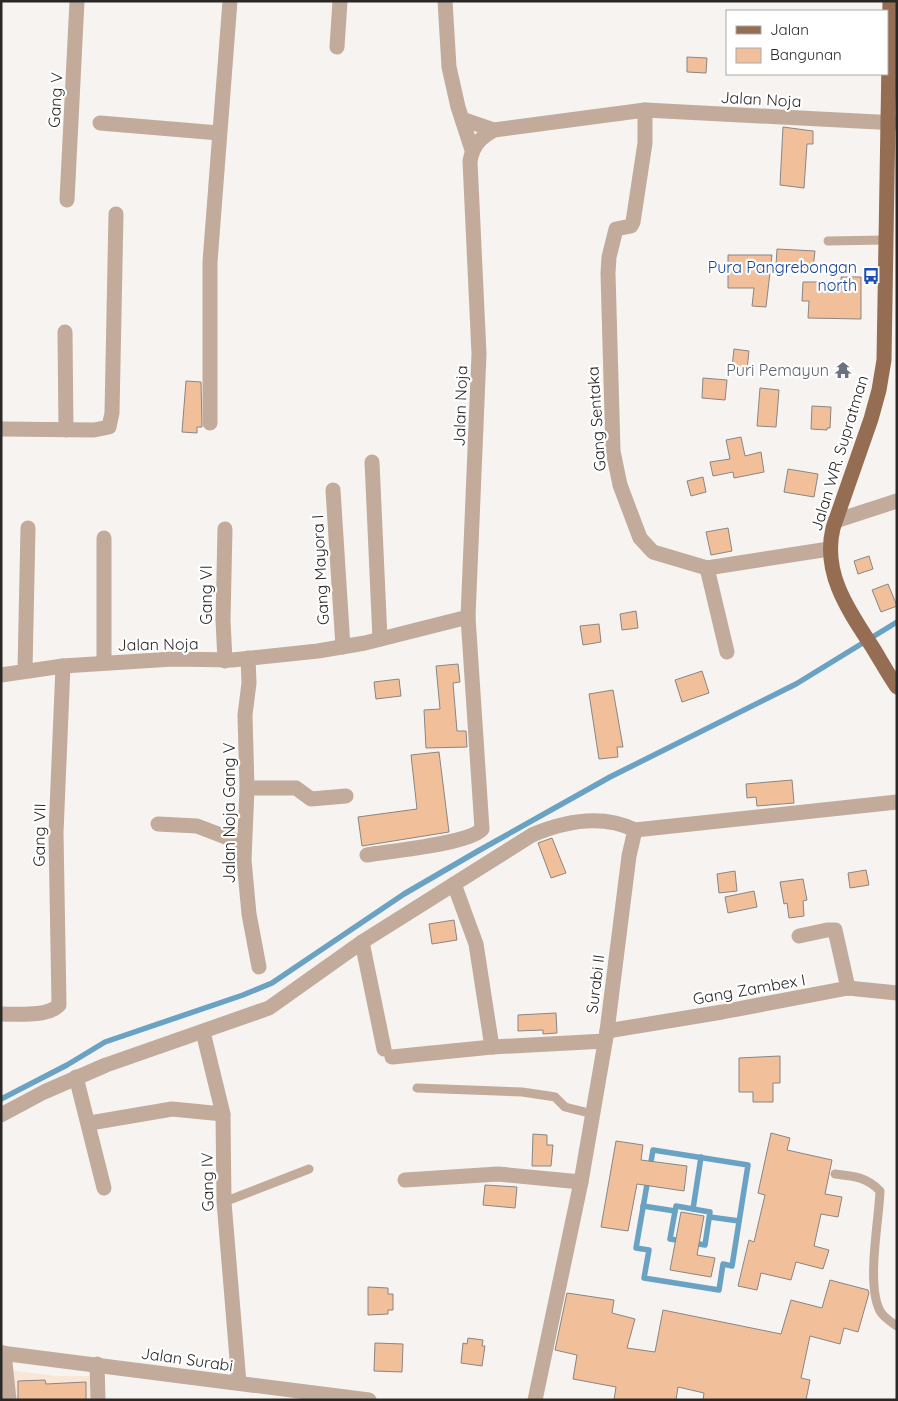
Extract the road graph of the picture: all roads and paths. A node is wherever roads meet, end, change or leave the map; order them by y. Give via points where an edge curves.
1 (77, 1) edge
2 (230, 1) edge
3 (340, 1) edge
4 (445, 1) edge
5 (890, 1) edge
6 (338, 47) dead end
7 (645, 110) junction
8 (462, 119) junction
9 (100, 123) dead end
10 (892, 123) edge
11 (494, 130) junction
12 (219, 132) junction
13 (472, 150) junction
14 (67, 200) dead end
15 (116, 214) dead end
16 (886, 240) junction
17 (828, 241) dead end
18 (65, 332) dead end
19 (210, 424) dead end
20 (1, 428) edge
21 (66, 430) junction
22 (372, 462) dead end
23 (333, 490) dead end
24 (897, 501) edge
25 (835, 521) junction
26 (28, 528) dead end
27 (225, 529) dead end
28 (104, 538) dead end
29 (829, 549) junction
30 (708, 568) junction
31 (468, 618) junction
32 (380, 639) junction
33 (343, 648) junction
34 (727, 652) dead end
35 (248, 658) junction
36 (225, 661) junction
37 (104, 663) junction
38 (63, 666) junction
39 (25, 670) junction
40 (1, 675) edge
41 (897, 687) edge
42 (247, 788) junction
43 (346, 796) dead end
44 (897, 802) edge
45 (158, 824) dead end
46 (635, 830) junction
47 (244, 844) junction
48 (367, 854) dead end
49 (454, 884) junction
50 (800, 936) dead end
51 (362, 942) junction
52 (259, 967) dead end
53 (848, 988) junction
54 (897, 993) edge
55 (1, 1014) edge
56 (203, 1032) junction
57 (606, 1036) junction
58 (492, 1047) junction
59 (76, 1077) junction
60 (417, 1088) dead end
61 (223, 1114) junction
62 (593, 1114) junction
63 (1, 1115) edge
64 (90, 1123) junction
65 (309, 1169) dead end
66 (835, 1174) dead end
67 (405, 1180) dead end
68 (581, 1182) junction
69 (104, 1188) dead end
70 (224, 1202) junction
71 (897, 1326) edge
72 (3, 1353) edge
73 (97, 1364) junction
74 (239, 1383) junction
75 (313, 1396) edge
76 (9, 1400) edge
77 (98, 1400) edge
78 (369, 1400) edge
79 (536, 1400) edge

1 - 14 street, Gang V
2 - 12 street
3 - 6 street
4 - 8 street via 448,67
5 - 10 main road, Jalan WR. Supratman
7 - 10 street, Jalan Noja
7 - 11 street, Jalan Noja
7 - 30 street, Gang Sentaka via 645,143 633,222 631,226 616,228 609,257 613,451 620,485 640,538 653,552
8 - 11 street
8 - 13 street
9 - 12 street
10 - 16 main road, Jalan WR. Supratman
11 - 13 street
12 - 19 street via 210,262
13 - 31 street, Jalan Noja via 470,170 479,354
15 - 21 street via 111,424 101,430
16 - 17 lane
16 - 25 main road, Jalan WR. Supratman via 882,375 866,434
18 - 21 street
20 - 21 street
22 - 32 street
23 - 33 street, Gang Mayora I
24 - 25 street
25 - 29 main road, Jalan WR. Supratman
26 - 39 street
27 - 36 street, Gang VI
28 - 37 street
29 - 30 street, Gang Sentaka
29 - 41 main road, Jalan WR. Supratman via 831,567 840,592
30 - 34 street
31 - 32 street, Jalan Noja
31 - 48 street via 482,829 478,834 460,840
32 - 33 street, Jalan Noja
33 - 35 street, Jalan Noja
35 - 36 street, Jalan Noja
35 - 42 street, Jalan Noja Gang V via 245,715
36 - 37 street, Jalan Noja via 174,659
37 - 38 street, Jalan Noja
38 - 39 street, Jalan Noja
38 - 55 street, Gang VII via 56,842 58,1004 52,1010 42,1012
39 - 40 street, Jalan Noja
42 - 43 street via 296,788 311,799
42 - 47 street, Jalan Noja Gang V
44 - 46 street
45 - 47 street via 190,824
46 - 49 street via 616,822 598,820 548,829 532,835
46 - 57 street, Surabi II
47 - 52 street, Jalan Noja Gang V via 245,881
49 - 51 street
49 - 58 street via 476,944
50 - 53 street via 835,930
51 - 56 street via 276,1004
51 - 58 street, Gang Zambex I via 388,1053
53 - 54 street, Gang Zambex I
53 - 57 street, Gang Zambex I
56 - 59 street
56 - 61 street, Gang IV
57 - 58 street, Gang Zambex I
57 - 62 street, Surabi II
59 - 63 street
59 - 64 street
60 - 62 lane via 522,1092 554,1097 564,1107
61 - 64 street via 172,1109
61 - 70 street, Gang IV
62 - 68 street, Surabi II
64 - 69 street
65 - 70 lane
66 - 71 lane via 860,1177 873,1183 880,1191 875,1232 875,1296 880,1312
67 - 68 street via 498,1174
68 - 79 street, Surabi II
70 - 74 street, Gang IV
72 - 73 street, Jalan Surabi
72 - 76 street
73 - 74 street, Jalan Surabi
73 - 77 street
74 - 75 street, Jalan Surabi
75 - 78 street, Jalan Surabi

